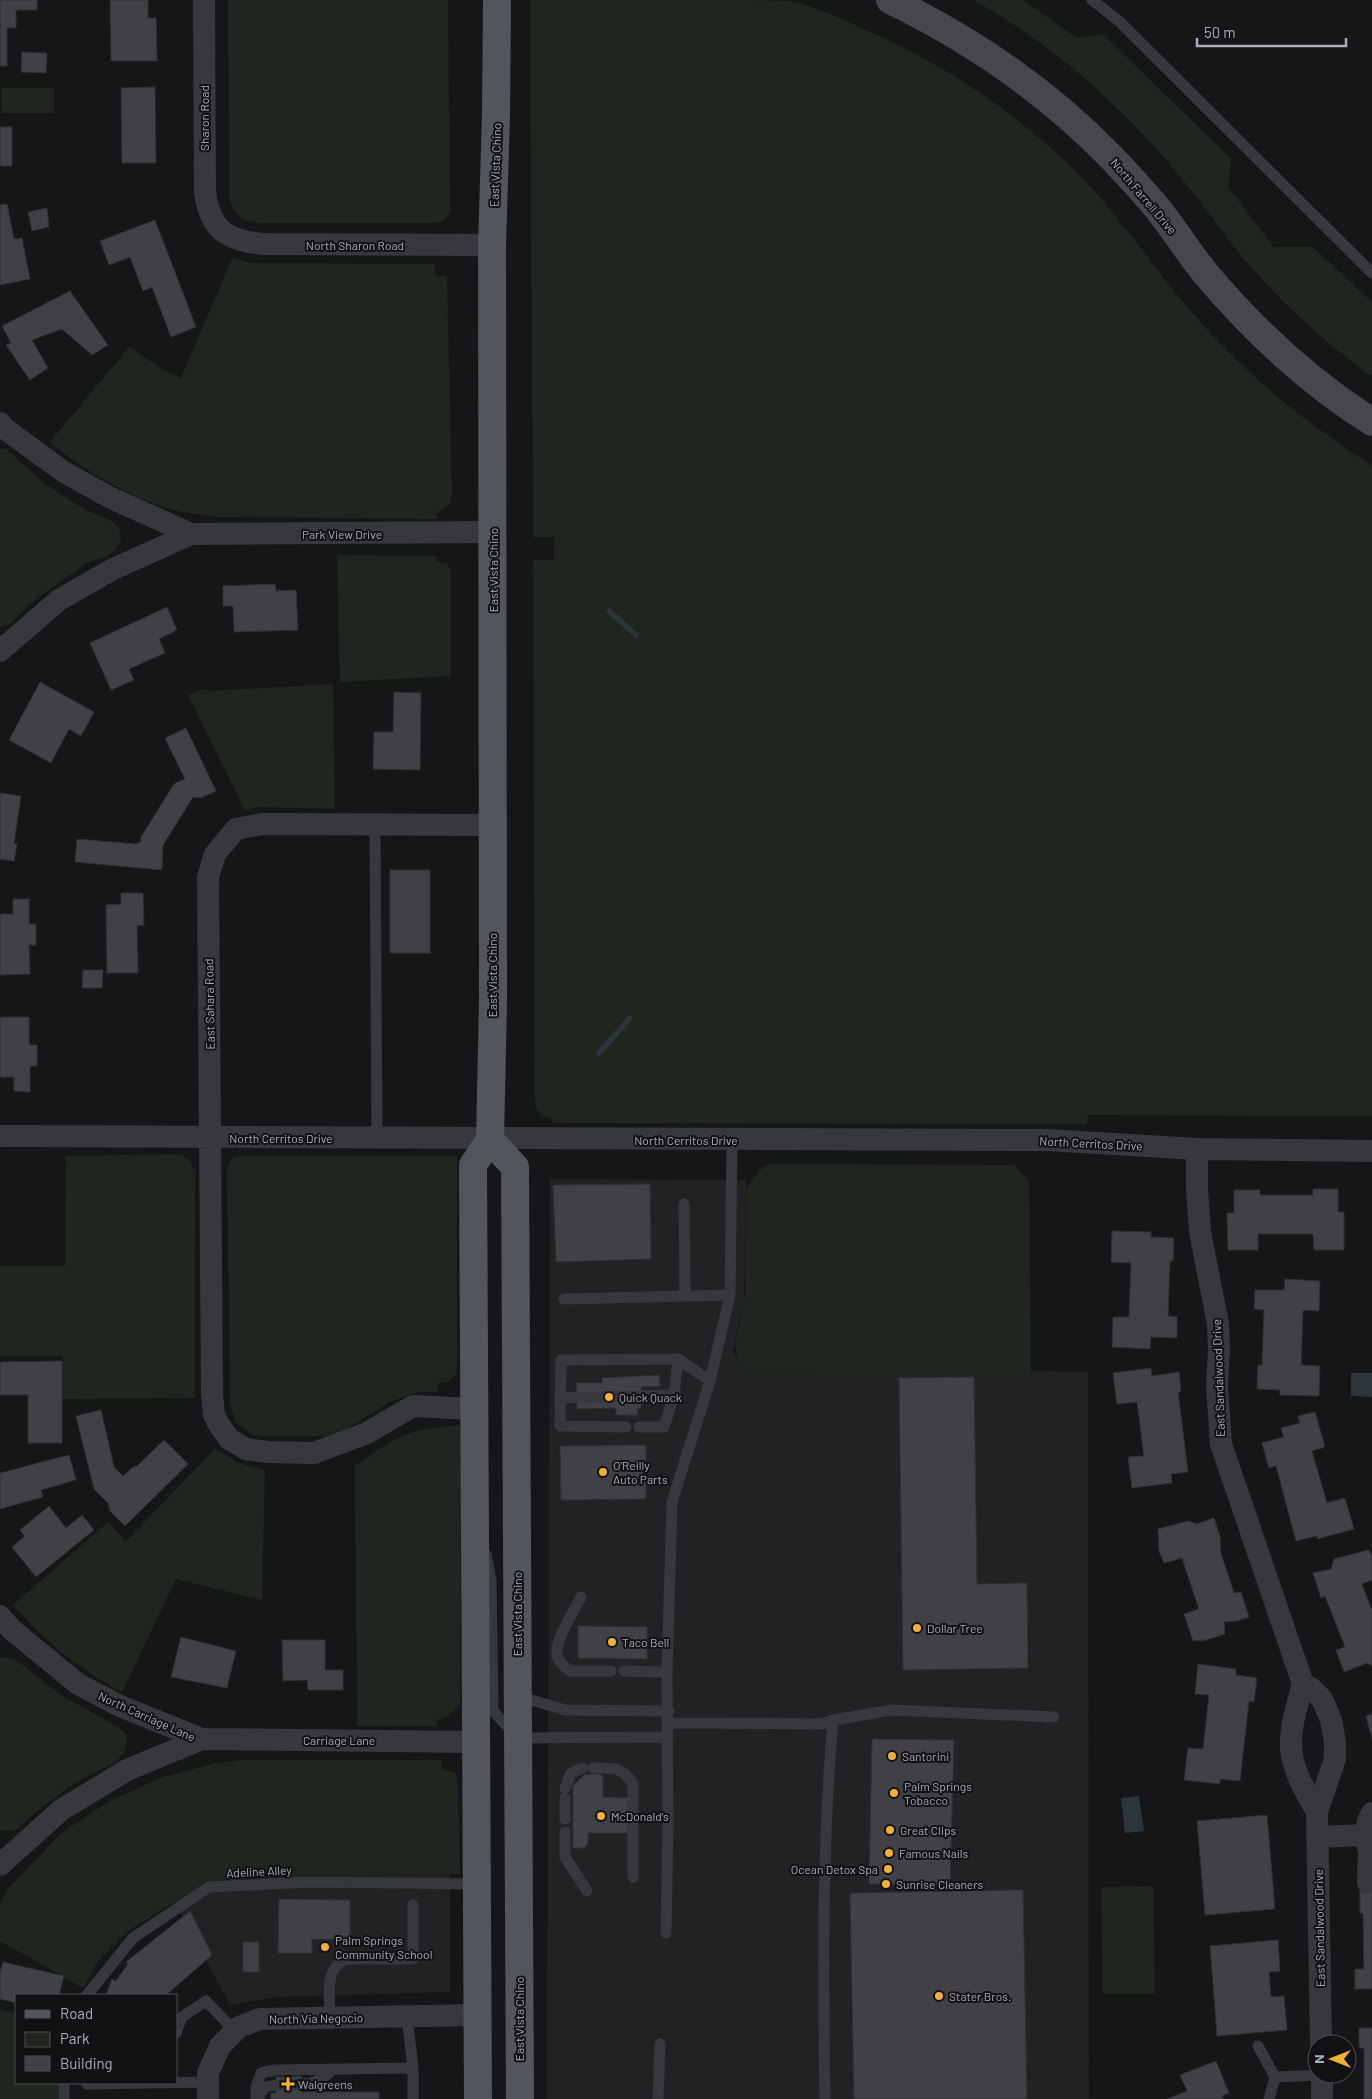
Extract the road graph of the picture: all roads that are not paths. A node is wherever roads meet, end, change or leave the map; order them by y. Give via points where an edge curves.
1 (204, 0) edge
2 (497, 0) edge
3 (890, 0) edge
4 (1092, 0) edge
5 (221, 231) joint
6 (492, 245) junction
7 (1372, 273) edge
8 (1372, 422) edge
9 (0, 423) edge
10 (493, 532) junction
11 (191, 534) junction
12 (0, 651) edge
13 (375, 823) junction
14 (492, 825) junction
15 (0, 1136) edge
16 (210, 1137) junction
17 (377, 1139) junction
18 (490, 1140) junction
19 (732, 1140) junction
20 (1197, 1149) junction
21 (1372, 1151) edge
22 (684, 1204) dead end
23 (730, 1295) junction
24 (685, 1296) junction
25 (564, 1299) dead end
26 (678, 1359) junction
27 (710, 1381) junction
28 (674, 1395) junction
29 (560, 1398) junction
30 (475, 1409) junction
31 (626, 1427) dead end
32 (639, 1427) dead end
33 (476, 1501) junction
34 (581, 1597) dead end
35 (0, 1616) edge
36 (611, 1671) dead end
37 (624, 1671) dead end
38 (667, 1672) junction
39 (1302, 1684) junction
40 (518, 1696) junction
41 (669, 1717) junction
42 (1054, 1717) dead end
43 (833, 1720) junction
44 (518, 1738) junction
45 (668, 1738) junction
46 (202, 1739) junction
47 (477, 1742) junction
48 (1317, 1812) junction
49 (1372, 1813) edge
50 (565, 1819) dead end
51 (565, 1832) dead end
52 (1365, 1835) junction
53 (1317, 1838) junction
54 (0, 1865) edge
55 (634, 1877) dead end
56 (1368, 1883) dead end
57 (476, 1884) junction
58 (587, 1891) dead end
59 (413, 1905) dead end
60 (666, 1933) dead end
61 (88, 1994) edge
62 (476, 2015) junction
63 (407, 2017) junction
64 (330, 2018) junction
65 (178, 2028) edge
66 (235, 2031) junction
67 (1321, 2034) edge
68 (660, 2044) dead end
69 (1258, 2046) dead end
70 (413, 2068) junction
71 (1307, 2076) edge
72 (1275, 2077) junction
73 (64, 2084) edge
74 (165, 2084) edge
75 (1322, 2084) edge
76 (208, 2090) edge
77 (64, 2099) edge
78 (256, 2099) edge
79 (413, 2099) edge
80 (478, 2099) edge
81 (520, 2099) edge
82 (658, 2099) edge
83 (825, 2099) edge
84 (1269, 2099) edge
85 (1322, 2099) edge

1 - 5 street, Sharon Road via 205,192 210,214
2 - 6 main road, East Vista Chino
3 - 8 street, North Farrell Drive via 928,18 972,45 1024,79 1067,114 1161,213 1204,272 1243,315 1317,383
4 - 7 lane via 1119,21
5 - 6 street, North Sharon Road via 241,241 264,244
6 - 10 main road, East Vista Chino
9 - 11 street, Park View Drive via 64,472 109,497
10 - 11 street, Park View Drive
10 - 14 main road, East Vista Chino
11 - 12 street, Park View Drive via 113,569 59,600
13 - 14 street, East Sahara Road
13 - 16 street, East Sahara Road via 262,824 236,829 215,854 208,877
13 - 17 lane
14 - 18 main road, East Vista Chino
15 - 16 street, North Cerritos Drive
16 - 17 street, North Cerritos Drive
16 - 30 street, East Sahara Road via 212,1404 218,1423 229,1438 236,1445 256,1451 314,1452 367,1433 413,1406
17 - 18 street, North Cerritos Drive
18 - 19 street, North Cerritos Drive
18 - 30 main road via 473,1165
18 - 40 main road, East Vista Chino via 515,1166
19 - 20 street, North Cerritos Drive via 1047,1140
19 - 23 lane
20 - 21 street, North Cerritos Drive
20 - 39 street, East Sandalwood Drive via 1200,1232 1218,1324 1217,1386 1221,1444
22 - 24 lane
23 - 24 lane
23 - 27 lane
24 - 25 lane
26 - 27 lane
26 - 28 lane
26 - 29 lane via 561,1360
27 - 38 lane via 672,1502
28 - 29 lane
28 - 32 lane via 664,1427
29 - 31 lane via 560,1426
30 - 33 main road
33 - 44 lane via 491,1580 493,1710
33 - 47 main road
34 - 36 lane via 558,1642 560,1662 570,1671
35 - 46 street, North Carriage Lane via 11,1630 78,1684 120,1706
37 - 38 lane
38 - 41 lane
39 - 48 street, East Sandalwood Drive via 1290,1746 1296,1772
39 - 48 street, East Sandalwood Drive via 1322,1699 1336,1742 1335,1759
40 - 41 lane via 565,1710
40 - 44 main road, East Vista Chino
41 - 43 lane via 822,1724
41 - 45 lane
42 - 43 lane via 908,1710
43 - 83 lane via 824,1899
44 - 45 lane
44 - 81 main road, East Vista Chino
45 - 60 lane
46 - 47 street, Carriage Lane
46 - 54 street, North Carriage Lane via 127,1770 61,1810
47 - 57 main road
48 - 53 street, East Sandalwood Drive
49 - 52 street
50 - 55 lane via 565,1793 571,1774 588,1768 616,1768 627,1774 633,1784
51 - 58 lane via 565,1857
52 - 53 street
52 - 56 street via 1369,1852
53 - 67 street, East Sandalwood Drive
57 - 61 lane, Adeline Alley via 312,1882 209,1888 133,1938
57 - 62 main road
59 - 64 lane via 413,1959 347,1959 337,1963 331,1973
62 - 63 street, North Via Negocio
62 - 80 main road
63 - 64 street, North Via Negocio
63 - 70 lane
64 - 66 street, North Via Negocio via 260,2019
65 - 66 lane via 182,2017 206,2001
66 - 76 street, North Via Negocio via 220,2046 208,2073
68 - 82 lane
69 - 72 lane
70 - 78 lane via 275,2070 261,2073
70 - 79 lane
71 - 72 lane
72 - 84 lane
73 - 77 lane
74 - 76 lane
75 - 85 street

